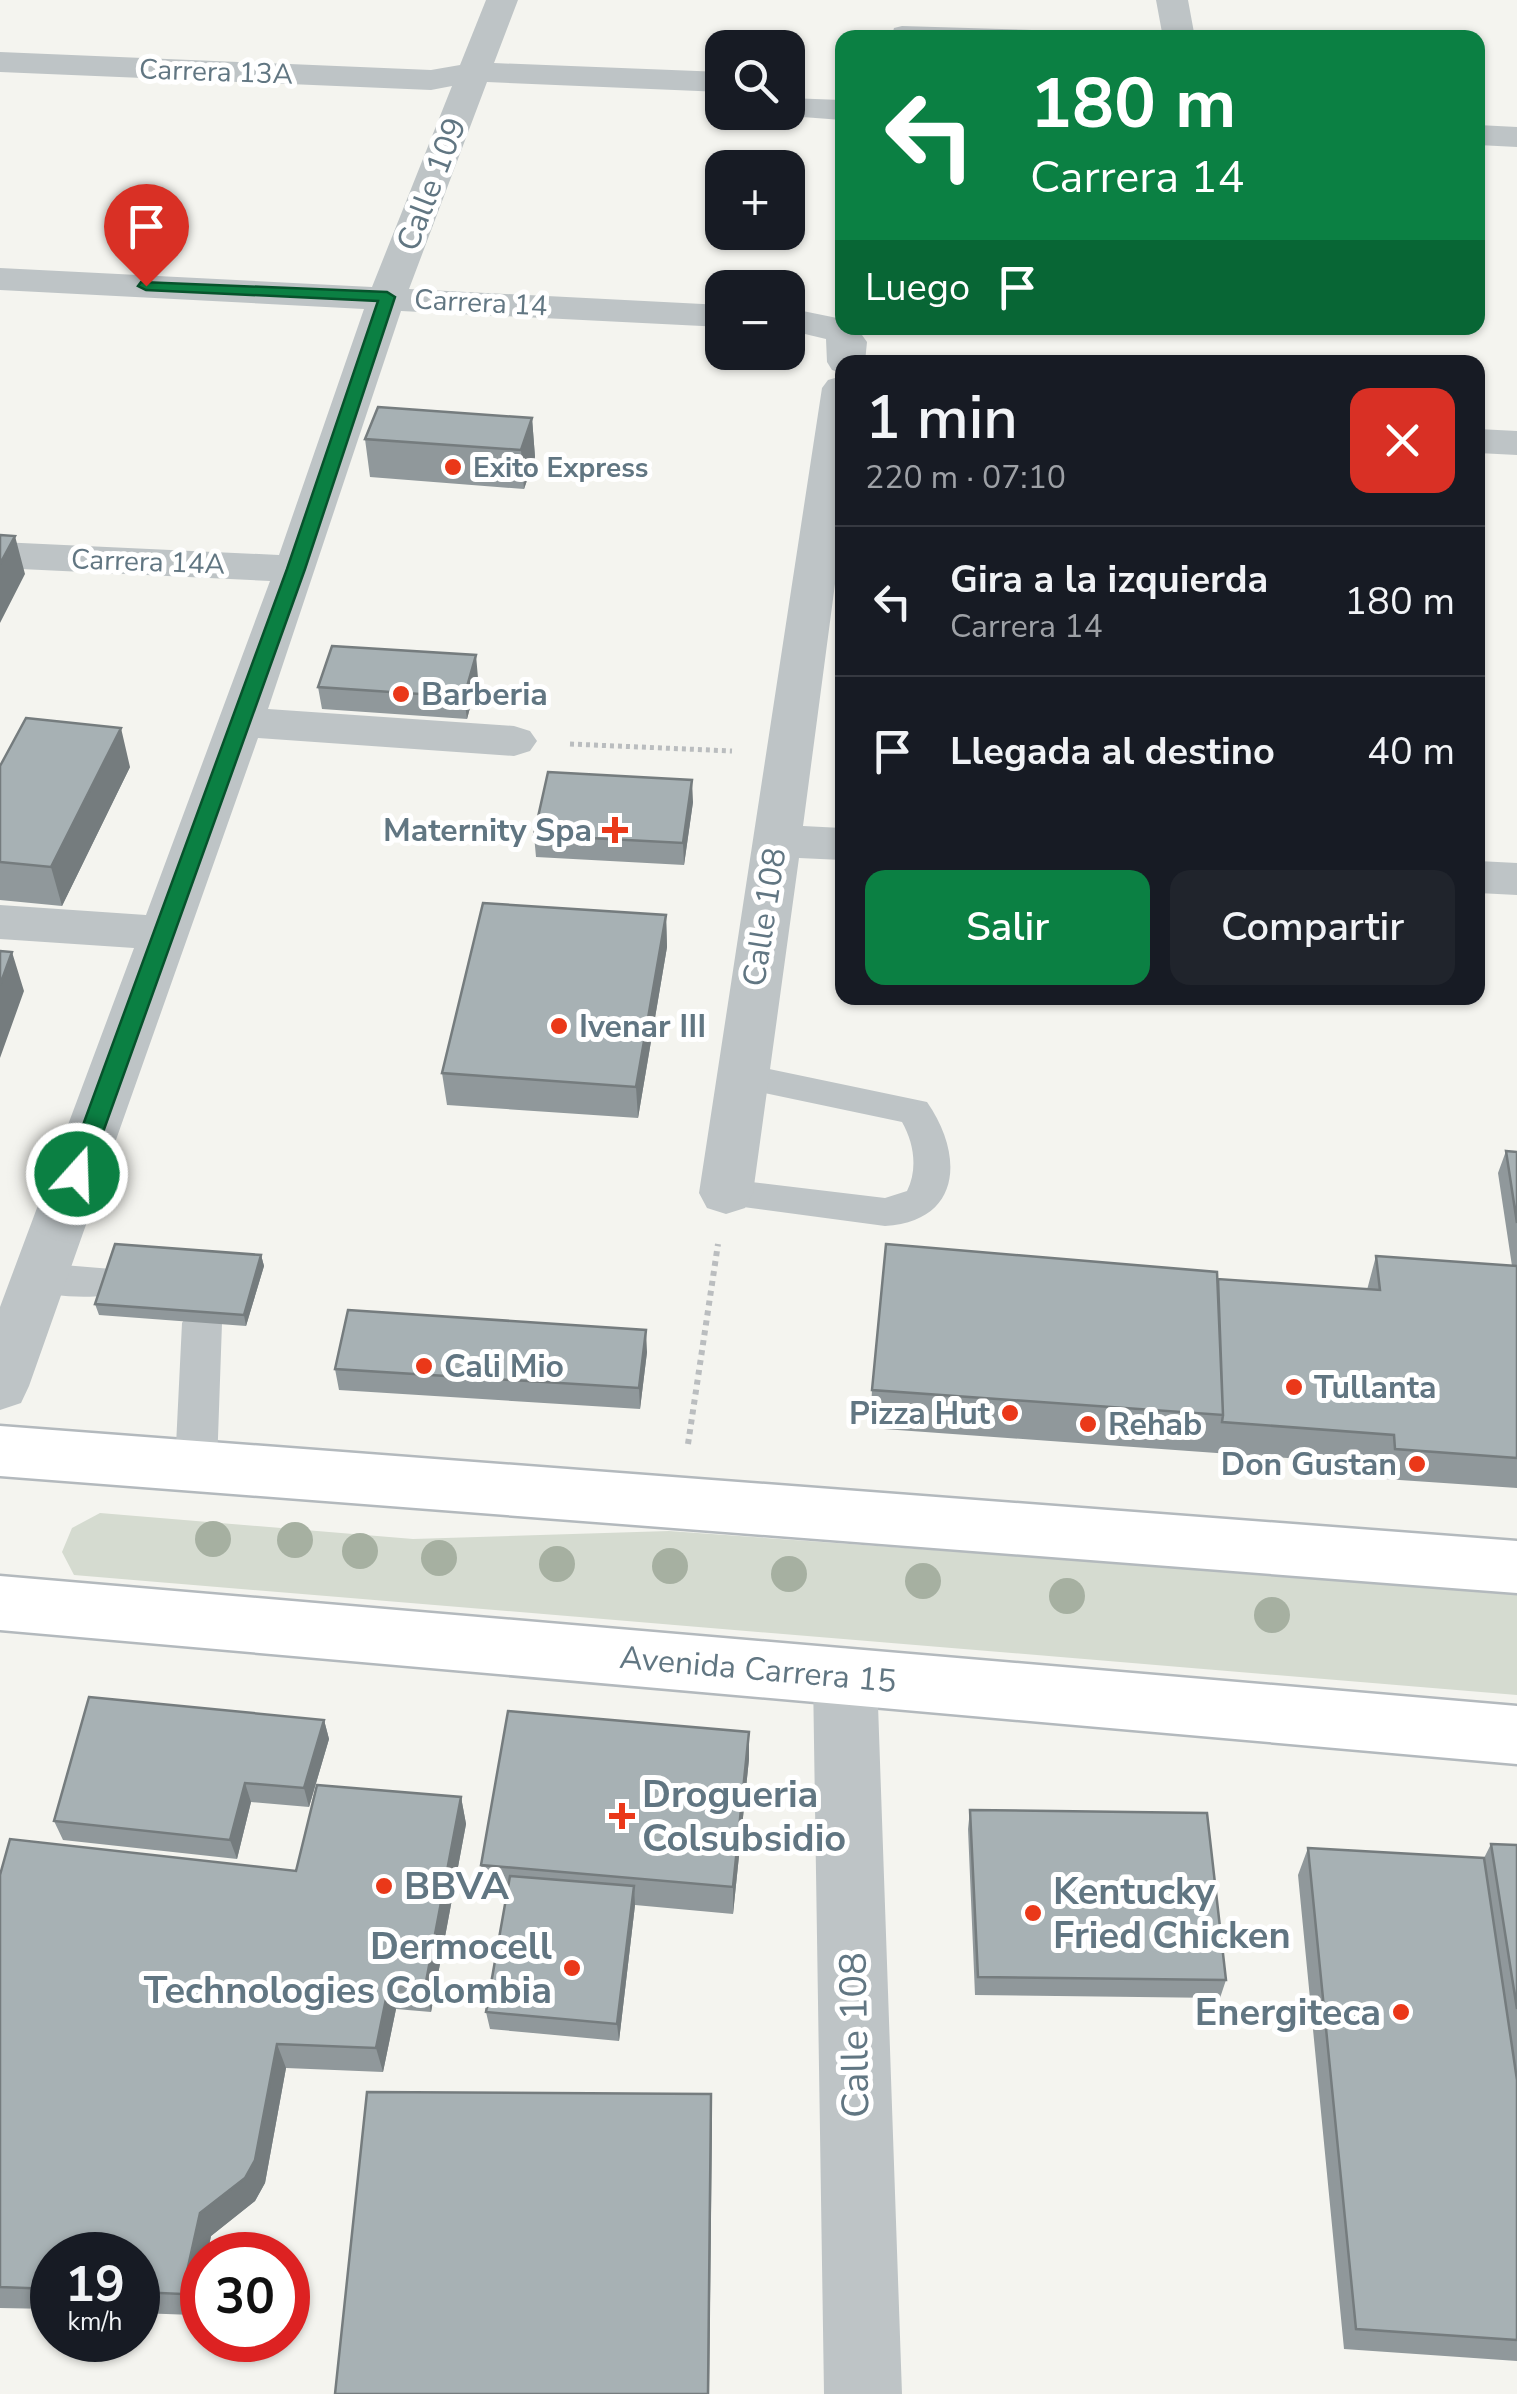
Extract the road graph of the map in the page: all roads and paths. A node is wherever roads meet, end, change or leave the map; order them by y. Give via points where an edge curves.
1 (502, 0) edge
2 (1172, 0) edge
3 (1178, 30) edge
4 (0, 62) edge
5 (705, 82) edge
6 (470, 84) junction
7 (805, 86) edge
8 (835, 87) edge
9 (705, 105) edge
10 (805, 109) edge
11 (835, 110) edge
12 (1485, 111) edge
13 (1517, 112) edge
14 (1485, 135) edge
15 (1517, 137) edge
16 (0, 279) edge
17 (387, 297) junction
18 (705, 315) edge
19 (805, 322) edge
20 (835, 333) edge
21 (1485, 441) edge
22 (1517, 443) edge
23 (835, 448) edge
24 (0, 555) edge
25 (296, 569) junction
26 (240, 722) junction
27 (514, 741) joint
28 (788, 753) junction
29 (775, 841) junction
30 (835, 844) edge
31 (1485, 877) edge
32 (1517, 879) edge
33 (0, 922) edge
34 (164, 933) junction
35 (740, 1076) junction
36 (726, 1193) junction
37 (39, 1278) junction
38 (110, 1280) edge
39 (202, 1323) edge
40 (0, 1386) edge
41 (688, 1445) dead end
42 (0, 1451) edge
43 (196, 1466) junction
44 (1517, 1568) edge
45 (0, 1602) edge
46 (844, 1676) junction
47 (1517, 1735) edge
48 (863, 2394) edge

1 - 6 street, Calle 109
2 - 3 street
4 - 6 street, Carrera 13A
5 - 6 street, Carrera 13A
6 - 9 street, Carrera 13A
6 - 17 street, Calle 109
7 - 8 street
10 - 11 street
12 - 13 street
14 - 15 street
16 - 17 street, Carrera 14
17 - 18 street, Carrera 14
17 - 25 street, Calle 109
19 - 20 street
21 - 22 street
23 - 28 street, Calle 108
24 - 25 street, Carrera 14A
25 - 26 street, Calle 109
26 - 27 street
26 - 34 street, Calle 109
27 - 28 path
28 - 29 street, Calle 108
29 - 30 street
29 - 35 street, Calle 108
31 - 32 street
33 - 34 street
34 - 37 street, Calle 109
35 - 36 street, Calle 108
35 - 36 lane via 914,1111 927,1126 930,1179 925,1196 909,1209 885,1212
36 - 41 path
37 - 38 lane
37 - 40 street, Calle 109
39 - 43 lane
42 - 43 main road
43 - 44 main road
45 - 46 main road, Avenida Carrera 15
46 - 47 main road, Avenida Carrera 15
46 - 48 street, Calle 108

